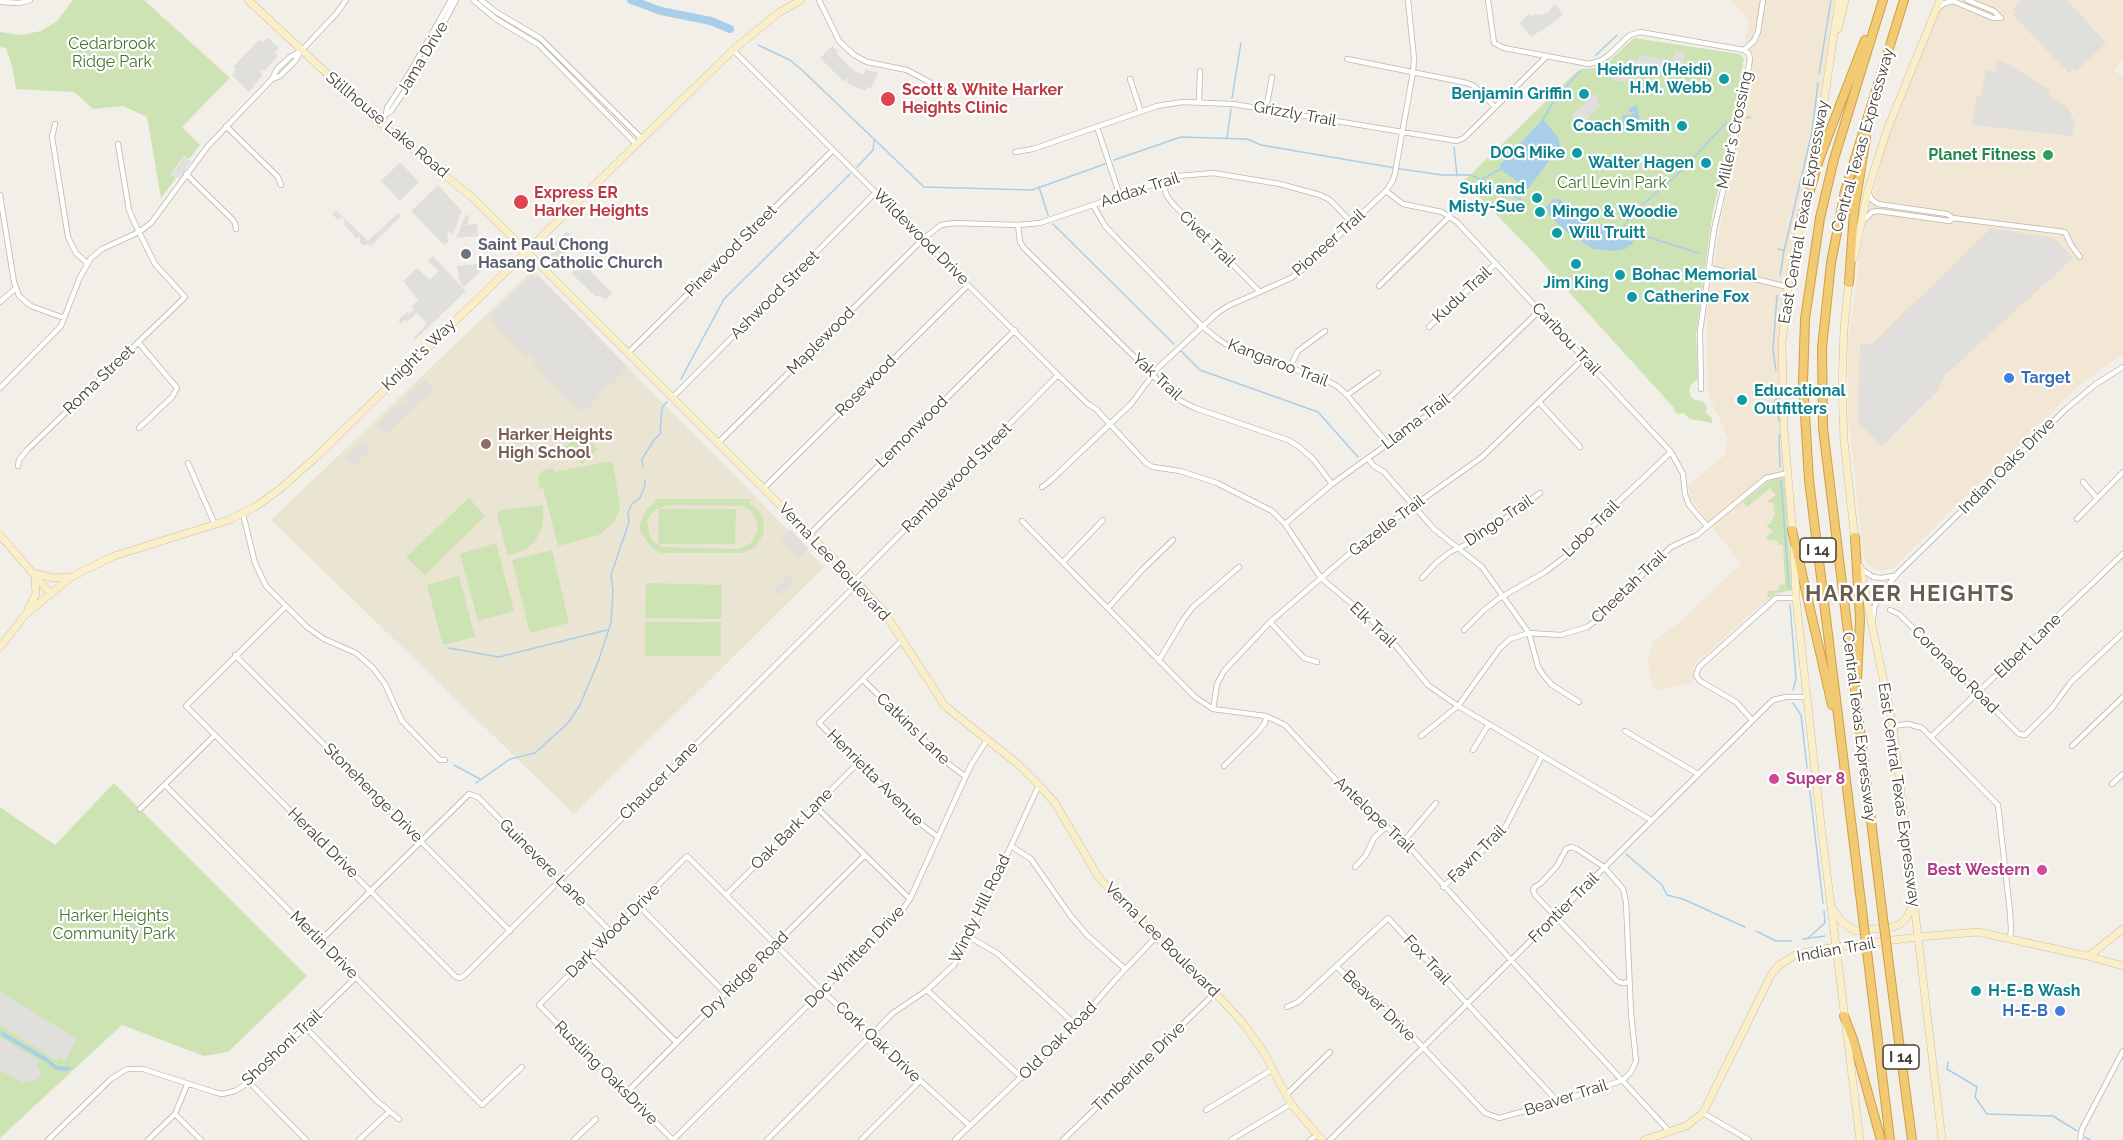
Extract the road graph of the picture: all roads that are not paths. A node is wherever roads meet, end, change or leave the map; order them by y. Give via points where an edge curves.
1 (30, 0) edge
2 (248, 0) edge
3 (346, 0) edge
4 (451, 0) edge
5 (456, 0) edge
6 (473, 0) edge
7 (481, 0) edge
8 (801, 0) edge
9 (819, 0) edge
10 (1408, 0) edge
11 (1488, 0) edge
12 (1763, 0) edge
13 (1839, 0) edge
14 (1845, 0) edge
15 (1904, 0) edge
16 (1967, 0) edge
17 (1883, 1) edge
18 (0, 2) edge
19 (1938, 3) edge
20 (1833, 42) junction
21 (733, 50) junction
22 (1744, 50) junction
23 (301, 51) junction
24 (555, 56) junction
25 (1547, 56) junction
26 (1886, 57) junction
27 (1347, 59) dead end
28 (1200, 72) dead end
29 (1413, 72) junction
30 (1272, 77) dead end
31 (1130, 79) dead end
32 (586, 88) junction
33 (942, 90) dead end
34 (1199, 102) junction
35 (1495, 107) junction
36 (612, 109) junction
37 (1266, 109) junction
38 (1141, 111) junction
39 (386, 114) junction
40 (607, 114) junction
41 (380, 123) junction
42 (56, 124) dead end
43 (226, 126) junction
44 (1097, 127) junction
45 (1402, 134) junction
46 (639, 141) junction
47 (118, 144) dead end
48 (833, 150) junction
49 (1015, 152) dead end
50 (186, 174) junction
51 (1162, 181) junction
52 (281, 185) dead end
53 (1868, 190) junction
54 (1386, 191) junction
55 (876, 192) junction
56 (0, 195) edge
57 (1120, 196) junction
58 (1093, 205) junction
59 (1450, 216) junction
60 (1802, 217) junction
61 (1953, 218) junction
62 (1352, 223) junction
63 (1861, 224) junction
64 (1018, 225) junction
65 (236, 229) dead end
66 (139, 232) junction
67 (923, 239) junction
68 (527, 250) junction
69 (2080, 257) dead end
70 (87, 262) junction
71 (1496, 263) junction
72 (1710, 268) junction
73 (1849, 283) junction
74 (969, 285) junction
75 (1379, 286) dead end
76 (1788, 287) junction
77 (16, 288) junction
78 (1260, 292) junction
79 (0, 302) edge
80 (1540, 310) junction
81 (64, 318) junction
82 (1202, 326) junction
83 (1429, 327) dead end
84 (1015, 330) junction
85 (1325, 331) dead end
86 (138, 342) junction
87 (628, 352) junction
88 (1584, 358) junction
89 (1290, 367) junction
90 (2123, 367) edge
91 (1378, 373) dead end
92 (1058, 375) junction
93 (1153, 376) junction
94 (0, 388) edge
95 (1701, 389) dead end
96 (1347, 395) junction
97 (673, 397) junction
98 (1539, 402) junction
99 (1109, 425) junction
100 (139, 428) dead end
101 (718, 443) junction
102 (1388, 444) junction
103 (1580, 447) dead end
104 (1671, 452) junction
105 (1368, 459) junction
106 (188, 463) dead end
107 (18, 466) dead end
108 (2123, 472) edge
109 (1788, 473) junction
110 (2083, 482) dead end
111 (1332, 484) junction
112 (1042, 487) dead end
113 (764, 488) junction
114 (1540, 493) dead end
115 (2097, 498) junction
116 (1413, 506) junction
117 (243, 514) junction
118 (2077, 519) dead end
119 (1022, 520) dead end
120 (1103, 520) dead end
121 (1285, 524) junction
122 (215, 525) junction
123 (1707, 526) junction
124 (1792, 530) junction
125 (810, 534) junction
126 (0, 535) edge
127 (1854, 537) junction
128 (1173, 540) dead end
129 (1459, 548) junction
130 (2123, 554) edge
131 (1063, 562) junction
132 (1239, 567) dead end
133 (1860, 568) junction
134 (1898, 573) junction
135 (34, 574) junction
136 (71, 576) junction
137 (1422, 578) dead end
138 (1320, 579) junction
139 (856, 581) junction
140 (50, 593) junction
141 (1504, 596) junction
142 (1796, 597) junction
143 (286, 606) junction
144 (1108, 608) junction
145 (1890, 610) dead end
146 (25, 615) junction
147 (1270, 622) junction
148 (1872, 625) junction
149 (1464, 630) dead end
150 (1529, 633) junction
151 (2123, 633) edge
152 (902, 640) junction
153 (0, 647) edge
154 (235, 655) junction
155 (1159, 660) junction
156 (1317, 662) dead end
157 (863, 680) junction
158 (1978, 694) junction
159 (1807, 697) junction
160 (2123, 697) edge
161 (1579, 702) dead end
162 (1856, 702) junction
163 (1458, 706) junction
164 (1214, 709) junction
165 (1266, 716) junction
166 (1838, 718) junction
167 (1752, 720) junction
168 (1489, 724) junction
169 (1893, 726) junction
170 (1625, 731) dead end
171 (215, 735) junction
172 (1421, 736) dead end
173 (1931, 737) junction
174 (987, 740) junction
175 (2072, 746) dead end
176 (1473, 750) dead end
177 (1542, 756) junction
178 (445, 760) dead end
179 (859, 762) junction
180 (1224, 766) dead end
181 (1698, 774) junction
182 (2123, 774) edge
183 (965, 776) junction
184 (2112, 784) dead end
185 (165, 785) junction
186 (1039, 785) junction
187 (1436, 803) dead end
188 (815, 806) junction
189 (140, 809) dead end
190 (1652, 820) junction
191 (1387, 826) junction
192 (938, 837) junction
193 (420, 841) junction
194 (1404, 841) junction
195 (1011, 846) junction
196 (864, 855) junction
197 (687, 856) joint
198 (1355, 867) dead end
199 (1604, 867) junction
200 (560, 880) junction
201 (1443, 886) junction
202 (370, 891) junction
203 (726, 895) junction
204 (910, 899) junction
205 (1914, 902) junction
206 (638, 905) junction
207 (1831, 906) junction
208 (1554, 917) junction
209 (2123, 929) edge
210 (510, 931) junction
211 (611, 932) junction
212 (969, 937) junction
213 (1156, 937) junction
214 (1918, 937) junction
215 (2010, 938) junction
216 (320, 941) junction
217 (775, 945) junction
218 (1835, 947) junction
219 (588, 955) junction
220 (2090, 956) junction
221 (1511, 960) junction
222 (1336, 966) junction
223 (2123, 966) edge
224 (1125, 969) junction
225 (356, 977) junction
226 (460, 978) joint
227 (1629, 982) junction
228 (927, 990) junction
229 (822, 991) junction
230 (1215, 993) junction
231 (726, 994) junction
232 (1468, 1003) junction
233 (539, 1005) joint
234 (1287, 1007) dead end
235 (1845, 1016) junction
236 (1076, 1025) junction
237 (305, 1027) junction
238 (871, 1036) junction
239 (677, 1043) junction
240 (1421, 1047) junction
241 (2123, 1051) edge
242 (1330, 1052) dead end
243 (522, 1067) dead end
244 (1273, 1069) junction
245 (1022, 1078) junction
246 (1623, 1080) junction
247 (920, 1081) junction
248 (249, 1082) junction
249 (187, 1085) junction
250 (626, 1093) junction
251 (1286, 1095) junction
252 (1558, 1102) junction
253 (1291, 1104) junction
254 (1206, 1110) dead end
255 (389, 1112) junction
256 (1703, 1113) junction
257 (175, 1114) junction
258 (399, 1119) dead end
259 (596, 1119) dead end
260 (969, 1125) junction
261 (1670, 1131) junction
262 (1320, 1138) edge
263 (1741, 1138) edge
264 (48, 1140) edge
265 (148, 1140) edge
266 (201, 1140) edge
267 (306, 1140) edge
268 (359, 1140) edge
269 (574, 1140) edge
270 (673, 1140) edge
271 (767, 1140) edge
272 (861, 1140) edge
273 (954, 1140) edge
274 (1063, 1140) edge
275 (1231, 1140) edge
276 (1310, 1140) edge
277 (1330, 1140) edge
278 (1644, 1140) edge
279 (1749, 1140) edge
280 (1860, 1140) edge
281 (1881, 1140) edge
282 (1890, 1140) edge
283 (1912, 1140) edge
284 (1942, 1140) edge
285 (2080, 1140) edge

1 - 18 street
2 - 23 main road, Stillhouse Lake Road
3 - 23 street
4 - 39 street, Jama Drive
5 - 39 street, Jama Drive via 415,76
6 - 24 street
7 - 24 street via 540,38
8 - 21 main road, Knight's Way
9 - 33 street via 839,41 854,55 867,62 907,70
10 - 29 street, Pioneer Trail
11 - 25 street, Miller's Crossing via 1494,43
12 - 22 street via 1758,32
13 - 20 main road, East Central Texas Expressway
14 - 20 main road
15 - 26 highway, Central Texas Expressway / I 14
16 - 19 street via 2001,18 1953,1
17 - 60 highway via 1876,10 1827,138
17 - 166 highway, Central Texas Expressway / I 14 via 1834,159 1814,251 1805,319 1806,441
19 - 53 main road, East Central Texas Expressway via 1887,130
20 - 60 main road, East Central Texas Expressway
21 - 46 main road, Knight's Way
21 - 48 street, Wildewood Drive
22 - 25 street, Miller's Crossing via 1640,32 1630,35 1600,62 1589,64
22 - 72 street, Miller's Crossing via 1749,54 1749,63 1717,214
23 - 41 main road, Stillhouse Lake Road
23 - 43 street via 277,69
24 - 32 street
25 - 35 street, Grizzly Trail
26 - 73 highway via 1860,168
26 - 162 highway, Central Texas Expressway / I 14 via 1845,191 1831,263 1822,348 1823,428
27 - 29 street
28 - 34 street
29 - 35 street via 1467,82
29 - 45 street, Pioneer Trail
30 - 37 street
31 - 38 street
32 - 36 street
32 - 40 street
34 - 37 street, Grizzly Trail
34 - 38 street, Grizzly Trail via 1171,102
35 - 45 street, Grizzly Trail via 1457,141
36 - 40 street
36 - 46 street
37 - 45 street, Grizzly Trail
38 - 44 street, Grizzly Trail
39 - 41 street, Jama Drive
40 - 46 street
41 - 68 main road, Stillhouse Lake Road via 473,198
42 - 70 street via 52,137 68,237 76,253
43 - 50 street
43 - 52 street via 278,177
44 - 49 street, Grizzly Trail
44 - 57 street
45 - 54 street, Pioneer Trail via 1394,180
46 - 68 main road, Knight's Way
47 - 66 street via 129,210
48 - 55 street, Wildewood Drive
48 - 87 street, Pinewood Street
50 - 65 street via 232,219
50 - 66 street via 156,218
51 - 57 street, Addax Trail
51 - 62 street, Addax Trail via 1212,173 1280,184 1330,200
51 - 78 street, Civet Trail via 1173,204
53 - 61 street via 1878,204
53 - 63 main road, East Central Texas Expressway
54 - 59 street, Caribou Trail via 1403,204
54 - 62 street, Pioneer Trail
55 - 67 street, Wildewood Drive
55 - 97 street, Ashwood Street
56 - 77 street
57 - 58 street, Addax Trail
58 - 64 street, Addax Trail via 1040,223
58 - 82 street, Kangaroo Trail via 1105,226
59 - 71 street, Caribou Trail
59 - 75 street
60 - 76 main road, East Central Texas Expressway
61 - 63 street via 1878,210
61 - 69 street via 2065,232
62 - 78 street, Pioneer Trail via 1302,270
63 - 73 main road, East Central Texas Expressway
64 - 67 street, Addax Trail via 947,223
64 - 93 street, Yak Trail via 1024,248
66 - 70 street via 98,252
66 - 86 street, Roma Street via 155,264 184,297
67 - 74 street, Wildewood Drive
67 - 101 street, Maplewood
68 - 87 main road, Verna Lee Boulevard
68 - 117 main road, Knight's Way via 295,476
70 - 81 street
71 - 80 street, Caribou Trail
71 - 83 street, Kudu Trail
72 - 76 street
72 - 95 street, Miller's Crossing via 1700,332
73 - 127 main road, East Central Texas Expressway via 1842,388
74 - 84 street, Wildewood Drive
74 - 113 street, Rosewood
76 - 109 main road, East Central Texas Expressway via 1782,343
77 - 79 street
77 - 81 street via 31,306
78 - 82 street, Pioneer Trail via 1228,306
80 - 88 street, Caribou Trail
80 - 102 street, Llama Trail via 1443,404
81 - 94 street via 53,335
82 - 89 street, Kangaroo Trail via 1230,346
82 - 93 street, Pioneer Trail
84 - 92 street, Wildewood Drive
84 - 125 street, Lemonwood
85 - 89 street via 1298,351
86 - 100 street via 177,388
86 - 107 street, Roma Street via 27,450
87 - 97 main road, Verna Lee Boulevard
88 - 98 street, Gazelle Trail
88 - 104 street, Caribou Trail
89 - 96 street, Kangaroo Trail via 1323,379
90 - 134 street, Indian Oaks Drive via 2067,408
91 - 96 street
92 - 99 street, Wildewood Drive
92 - 139 street, Ramblewood Street
93 - 99 street, Pioneer Trail
93 - 111 street, Yak Trail via 1177,399 1195,408 1298,446
96 - 102 street, Kangaroo Trail
97 - 101 main road, Verna Lee Boulevard
98 - 103 street
98 - 116 street, Gazelle Trail via 1482,457
99 - 112 street, Pioneer Trail
99 - 121 street, Elk Trail via 1153,467 1228,488 1272,511
101 - 113 main road, Verna Lee Boulevard
102 - 105 street, Llama Trail
104 - 123 street, Caribou Trail via 1683,474 1687,500
104 - 141 street, Lobo Trail via 1566,556
105 - 111 street, Llama Trail
105 - 116 street
106 - 122 street
108 - 115 street
109 - 123 street, Cheetah Trail via 1766,478
109 - 124 main road, East Central Texas Expressway
110 - 115 street
111 - 121 street, Llama Trail
113 - 125 main road, Verna Lee Boulevard
114 - 129 street, Dingo Trail
115 - 118 street
116 - 129 street
116 - 138 street, Gazelle Trail
117 - 122 main road, Knight's Way
117 - 143 street via 260,577
119 - 131 street, Antelope Trail
120 - 131 street
121 - 138 street, Elk Trail
122 - 136 main road, Knight's Way via 114,556
123 - 150 street, Cheetah Trail via 1671,547 1587,627 1561,635
124 - 142 main road, East Central Texas Expressway
124 - 166 highway
125 - 139 main road, Verna Lee Boulevard
126 - 135 main road
127 - 133 main road, East Central Texas Expressway
127 - 162 highway via 1860,620
128 - 144 street
129 - 137 street, Dingo Trail
129 - 141 street via 1482,567
130 - 158 street, Elbert Lane
131 - 144 street, Antelope Trail
132 - 155 street via 1193,607
133 - 134 street via 1881,579
133 - 148 main road, East Central Texas Expressway
134 - 148 street, Indian Oaks Drive via 1879,596
135 - 136 main road
135 - 140 main road
135 - 146 main road via 36,594
136 - 140 main road, Knight's Way
138 - 147 street, Gazelle Trail
138 - 163 street, Elk Trail via 1383,630 1428,685
139 - 152 main road, Verna Lee Boulevard via 884,612
139 - 200 street, Chaucer Lane
140 - 146 main road, Knight's Way
141 - 149 street, Lobo Trail
141 - 150 street
142 - 159 main road, East Central Texas Expressway
142 - 167 street via 1776,598 1699,667 1696,675 1736,702
143 - 154 street
143 - 178 street via 315,634 356,653 373,668 402,721 440,760
144 - 155 street, Antelope Trail
145 - 158 street, Coronado Road via 1899,614
146 - 153 main road, Knight's Way
147 - 156 street via 1305,657
147 - 164 street, Gazelle Trail via 1218,679
148 - 169 main road, East Central Texas Expressway
150 - 161 street via 1544,676
150 - 163 street, Cheetah Trail via 1510,639 1500,648
151 - 158 street, Coronado Road via 2025,735 2019,734
152 - 157 street, Henrietta Avenue
152 - 174 main road, Verna Lee Boulevard via 945,706
154 - 171 street, Herald Drive via 186,706
154 - 193 street, Stonehenge Drive
155 - 164 street, Antelope Trail via 1195,697
157 - 179 street, Henrietta Avenue via 819,723
157 - 183 street, Catkins Lane
158 - 173 street, Elbert Lane
159 - 167 street, Frontier Trail via 1777,698
159 - 207 main road, East Central Texas Expressway
160 - 175 street
162 - 283 highway, Central Texas Expressway / I 14, bridge
163 - 168 street, Elk Trail
163 - 172 street, Cheetah Trail
164 - 165 street, Antelope Trail
165 - 180 street via 1258,732
165 - 191 street, Antelope Trail via 1285,725 1364,810
166 - 282 highway, Central Texas Expressway / I 14, bridge
167 - 181 street, Frontier Trail
168 - 176 street
168 - 177 street, Elk Trail
169 - 173 street via 1908,724 1922,728
169 - 205 main road, East Central Texas Expressway
170 - 181 street
171 - 185 street
171 - 202 street, Herald Drive
173 - 215 street via 1998,805
174 - 183 street, Doc Whitten Drive
174 - 186 main road, Verna Lee Boulevard
177 - 190 street, Elk Trail
177 - 201 street, Fawn Trail via 1506,826
179 - 188 street, Oak Bark Lane
179 - 192 street, Henrietta Avenue
181 - 190 street, Frontier Trail
182 - 184 street
183 - 192 street, Doc Whitten Drive
185 - 189 street
185 - 216 street, Merlin Drive
186 - 195 street, Windy Hill Road
186 - 213 main road, Verna Lee Boulevard via 1104,882
187 - 194 street
188 - 196 street
188 - 203 street, Oak Bark Lane
190 - 199 street, Frontier Trail
191 - 194 street, Antelope Trail
191 - 198 street
192 - 204 street, Doc Whitten Drive
193 - 200 street, Guinevere Lane via 465,796 473,795
193 - 202 street
193 - 210 street, Stonehenge Drive
194 - 201 street, Antelope Trail
195 - 212 street, Windy Hill Road
195 - 224 street via 1031,859 1070,915
196 - 204 street
196 - 217 street, Dry Ridge Road
197 - 203 street, Cork Oak Drive
197 - 206 street, Dark Wood Drive
199 - 208 street, Frontier Trail
199 - 208 street, Beaver Trail via 1577,849 1566,849 1557,866 1533,890
199 - 227 street, Beaver Trail via 1625,894
200 - 210 street, Chaucer Lane
200 - 211 street, Guinevere Lane
201 - 221 street, Antelope Trail
202 - 216 street
202 - 226 street, Herald Drive
203 - 217 street, Cork Oak Drive
204 - 229 street, Doc Whitten Drive
205 - 207 main road via 1900,924 1855,931 1842,922
205 - 214 main road, East Central Texas Expressway
206 - 211 street, Dark Wood Drive
206 - 231 street
207 - 218 main road, East Central Texas Expressway
208 - 221 street, Frontier Trail
208 - 227 street via 1617,981
209 - 220 main road
210 - 226 street, Chaucer Lane
211 - 219 street, Dark Wood Drive
212 - 228 street, Windy Hill Road via 954,965
212 - 236 street via 997,953
213 - 224 street, Old Oak Road
213 - 230 main road, Verna Lee Boulevard
214 - 215 main road, Indian Trail via 1978,932
214 - 218 main road, Indian Trail
214 - 284 main road, East Central Texas Expressway
215 - 220 main road, Indian Trail
216 - 225 street, Merlin Drive
217 - 229 street, Cork Oak Drive
217 - 231 street, Dry Ridge Road
218 - 235 main road, East Central Texas Expressway
218 - 256 main road, Indian Trail via 1797,954 1774,969
219 - 233 street, Dark Wood Drive
219 - 239 street
220 - 223 main road, Indian Trail
221 - 232 street, Frontier Trail
221 - 246 street, Antelope Trail
222 - 232 street, Fox Trail via 1388,918
222 - 234 street, Fox Trail via 1298,1002
222 - 240 street, Beaver Drive via 1384,1006
224 - 236 street, Old Oak Road
225 - 237 street, Shoshoni Trail
225 - 243 street, Merlin Drive via 482,1105
227 - 246 street, Beaver Trail via 1636,1061
228 - 238 street, Windy Hill Road via 892,1013
228 - 245 street
229 - 238 street, Cork Oak Drive
229 - 270 street, Doc Whitten Drive
230 - 244 main road, Verna Lee Boulevard via 1249,1031
230 - 274 street, Timberline Drive
231 - 239 street, Dry Ridge Road
232 - 240 street, Frontier Trail
232 - 252 street, Fox Trail
233 - 250 street, Rustling OaksDrive
235 - 280 main road, East Central Texas Expressway
235 - 281 highway
236 - 245 street, Old Oak Road
237 - 248 street, Shoshoni Trail
237 - 255 street
238 - 247 street, Cork Oak Drive
238 - 271 street, Windy Hill Road
239 - 250 street, Dry Ridge Road
240 - 252 street, Beaver Trail via 1491,1116 1508,1117
240 - 277 street, Frontier Trail
241 - 285 street
242 - 251 street
244 - 251 main road, Verna Lee Boulevard
244 - 254 street
245 - 260 street, Old Oak Road
246 - 252 street, Beaver Trail
246 - 261 street, Antelope Trail
247 - 260 street, Cork Oak Drive
247 - 272 street
248 - 249 street, Shoshoni Trail via 222,1094
248 - 267 street
249 - 257 street
249 - 264 street, Shoshoni Trail via 142,1069 127,1069 111,1079
250 - 270 street, Rustling OaksDrive
251 - 253 main road, Verna Lee Boulevard
253 - 262 main road, Verna Lee Boulevard
253 - 275 street
255 - 258 street
255 - 268 street
256 - 261 main road via 1686,1126
256 - 263 street
257 - 265 street
257 - 266 street
259 - 269 street
260 - 273 street, Old Oak Road
261 - 278 main road
262 - 276 street
263 - 279 street

